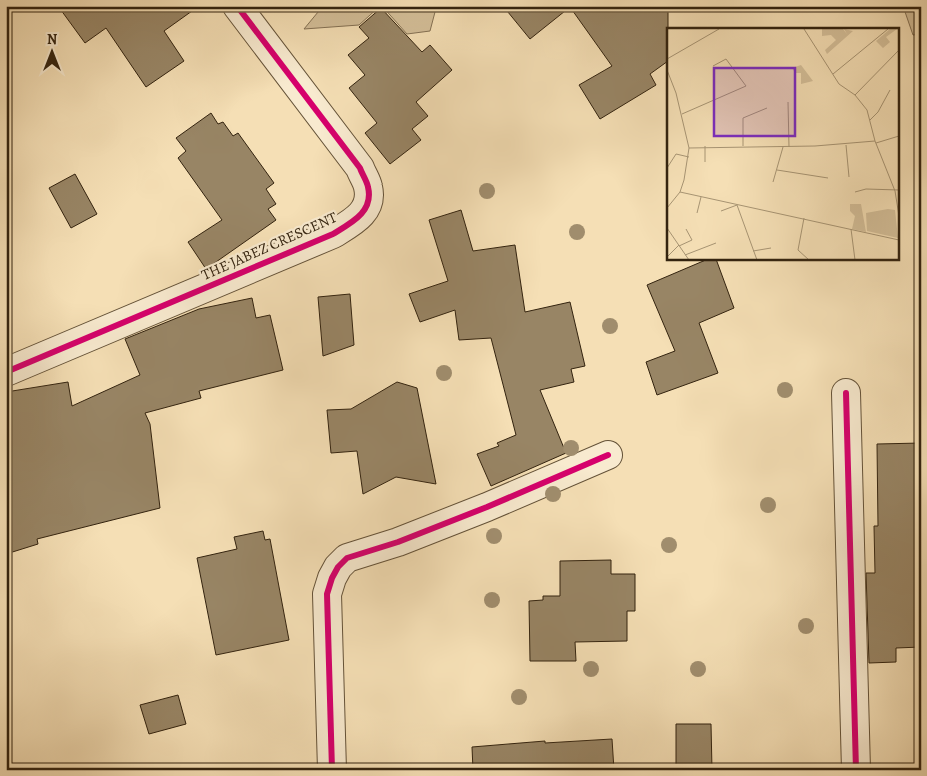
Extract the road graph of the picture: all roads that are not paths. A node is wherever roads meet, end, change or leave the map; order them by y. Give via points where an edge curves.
1 (237, 6) edge
2 (6, 372) edge
3 (846, 393) dead end
4 (608, 456) dead end
5 (332, 770) edge
6 (856, 770) edge

1 - 2 street, THE JABEZ CRESCENT via 360,168 368,187 368,204 360,218 333,234
3 - 6 street
4 - 5 street via 398,542 347,558 338,567 327,594

